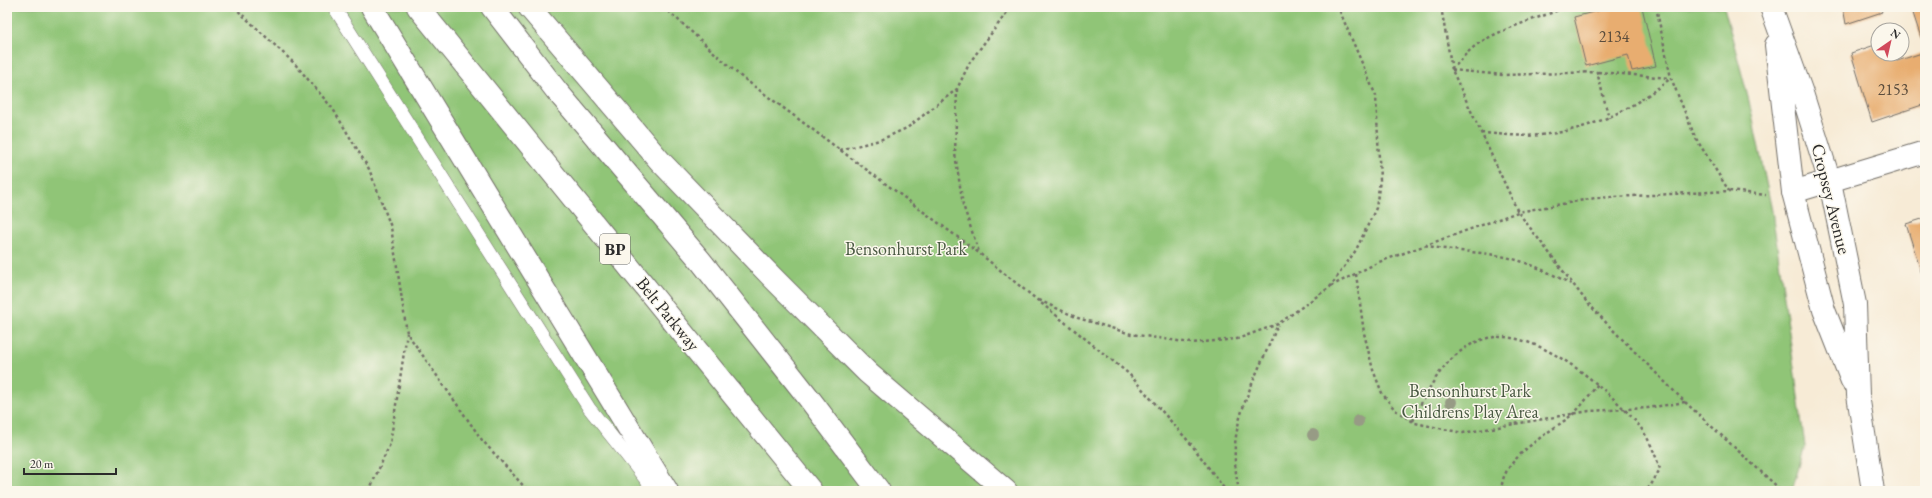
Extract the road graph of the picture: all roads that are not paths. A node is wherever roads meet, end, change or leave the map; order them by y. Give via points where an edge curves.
1 (334, 7) edge
2 (372, 7) edge
3 (418, 7) edge
4 (492, 7) edge
5 (529, 7) edge
6 (1771, 8) edge
7 (1925, 152) edge
8 (1830, 182) junction
9 (1793, 192) junction
10 (1858, 395) junction
11 (655, 491) edge
12 (667, 491) edge
13 (811, 491) edge
14 (879, 491) edge
15 (1006, 491) edge
16 (1873, 491) edge

1 - 11 lane via 589,408
2 - 12 main road
3 - 13 main road, Belt Parkway / BP
4 - 14 main road via 556,90 700,260
5 - 15 main road via 660,161 778,283 868,373
6 - 8 main road, Cropsey Avenue via 1802,93
6 - 9 main road, Cropsey Avenue
7 - 8 main road
8 - 9 main road
8 - 10 main road, Cropsey Avenue via 1855,304
9 - 10 main road, Cropsey Avenue via 1824,310
10 - 16 main road, Cropsey Avenue

